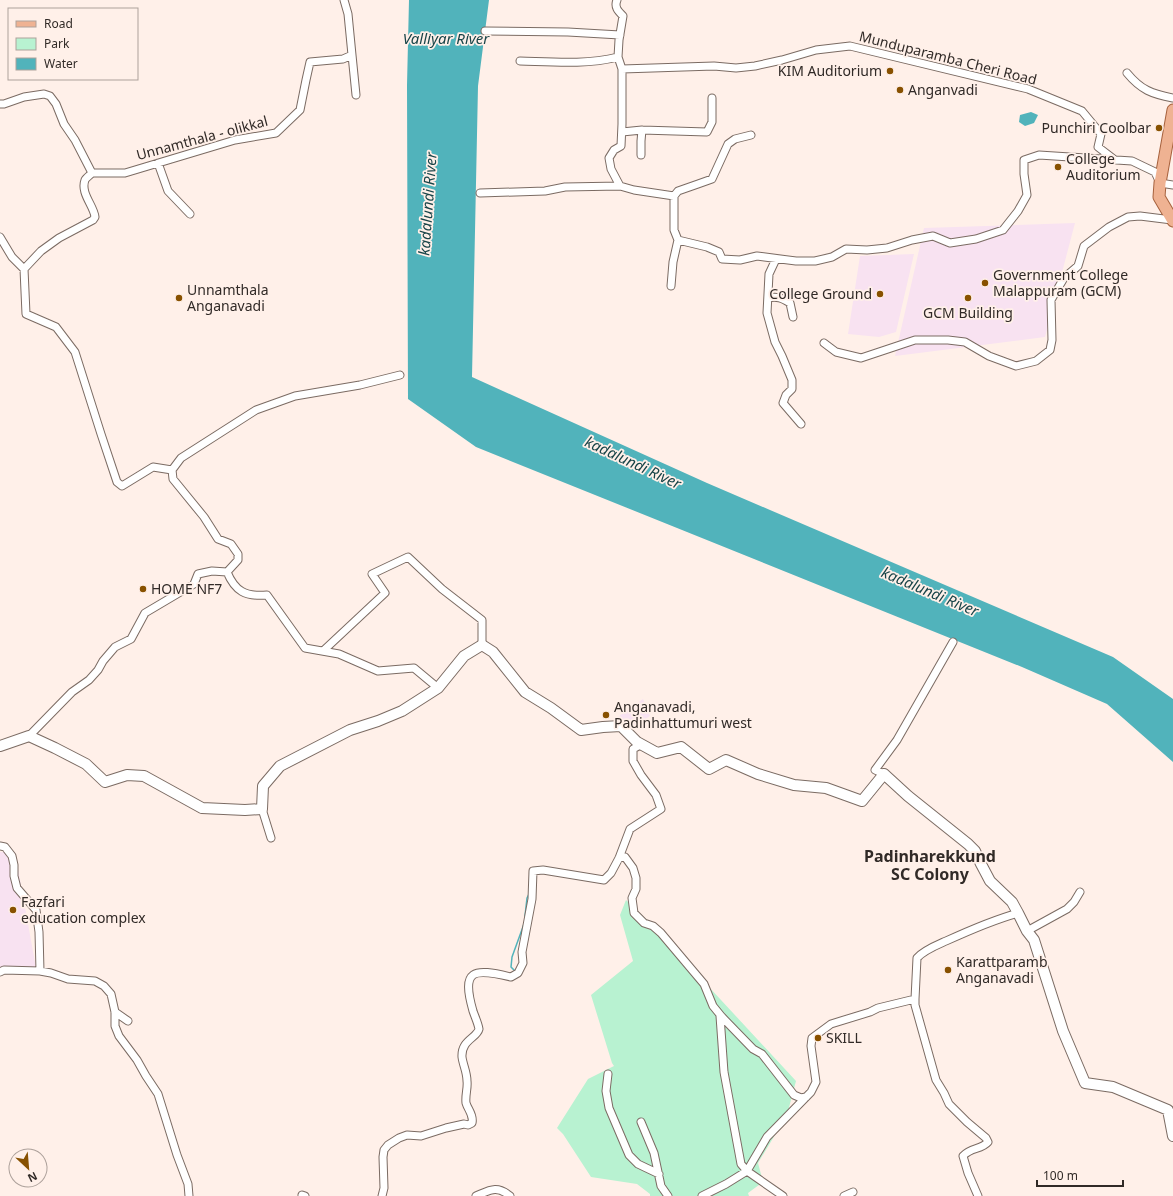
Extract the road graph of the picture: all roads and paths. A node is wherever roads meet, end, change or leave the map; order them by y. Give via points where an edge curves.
1 (344, 0) edge
2 (617, 0) edge
3 (485, 31) dead end
4 (620, 35) junction
5 (352, 55) junction
6 (618, 57) junction
7 (520, 61) dead end
8 (622, 69) junction
9 (1127, 73) dead end
10 (356, 95) dead end
11 (712, 98) dead end
12 (1173, 98) edge
13 (0, 104) edge
14 (1173, 110) edge
15 (642, 130) junction
16 (622, 132) junction
17 (750, 135) dead end
18 (641, 155) dead end
19 (1115, 160) junction
20 (158, 163) junction
21 (92, 173) junction
22 (1160, 183) junction
23 (1173, 185) edge
24 (620, 186) junction
25 (480, 193) dead end
26 (674, 196) junction
27 (190, 214) dead end
28 (1172, 220) edge
29 (0, 237) edge
30 (678, 240) junction
31 (776, 259) junction
32 (24, 269) junction
33 (671, 286) dead end
34 (768, 298) junction
35 (793, 317) dead end
36 (824, 343) dead end
37 (400, 375) dead end
38 (801, 424) dead end
39 (172, 470) junction
40 (227, 572) junction
41 (953, 642) dead end
42 (482, 645) junction
43 (323, 651) junction
44 (438, 688) junction
45 (29, 736) junction
46 (642, 744) junction
47 (0, 746) edge
48 (884, 774) junction
49 (262, 809) junction
50 (272, 838) dead end
51 (0, 846) edge
52 (619, 858) junction
53 (1080, 892) dead end
54 (1018, 913) junction
55 (1027, 930) junction
56 (40, 971) junction
57 (0, 972) edge
58 (915, 998) junction
59 (115, 1012) junction
60 (722, 1017) junction
61 (128, 1021) dead end
62 (608, 1074) dead end
63 (806, 1097) junction
64 (641, 1122) dead end
65 (1173, 1136) edge
66 (747, 1171) junction
67 (659, 1174) junction
68 (853, 1192) dead end
69 (189, 1196) edge
70 (382, 1196) edge
71 (476, 1196) edge
72 (510, 1196) edge
73 (668, 1196) edge
74 (702, 1196) edge
75 (783, 1196) edge
76 (844, 1196) edge
77 (978, 1196) edge

1 - 5 street
2 - 4 street via 616,8 623,16
3 - 4 street
4 - 6 street
5 - 10 street
5 - 20 street, Unnamthala - olikkal via 343,59 310,62 300,110 276,133 235,140
6 - 7 street via 575,62
6 - 8 street
8 - 16 street
8 - 19 street, Munduparamba Cheri Road via 714,66 736,68 782,60 816,50 850,46 1028,89 1082,111 1100,134 1098,147
9 - 12 street via 1135,83 1155,95
11 - 15 street via 712,122 708,132
13 - 21 street via 24,97 44,94 50,96
14 - 22 main road
15 - 16 street
15 - 18 street
16 - 24 street via 621,146 614,150 609,158 611,169
17 - 26 street via 728,144 712,178 678,191
19 - 22 street via 1132,161 1155,172
19 - 31 street via 1039,155 1024,160 1027,195 1018,211 1003,230 976,239 950,243 933,236 887,248 846,249 815,262
20 - 21 street, Unnamthala - olikkal via 126,173
20 - 27 street via 168,191
21 - 32 street via 85,180 84,188 95,214 93,220 59,238
22 - 23 street
22 - 28 main road via 1159,197
24 - 25 street
24 - 26 street via 641,192
26 - 30 street via 674,230
28 - 36 street via 1128,217 1109,227 1084,246 1078,266 1064,278 1051,300 1050,350 1036,362 1016,366 989,356 964,342 948,340 915,340 861,358 836,352
29 - 32 street via 12,257
30 - 31 street via 707,247 719,252 722,258 740,260 757,256
30 - 33 street
31 - 34 street via 769,274
32 - 39 street via 26,314 56,327 75,352 117,482 122,486 153,467
34 - 35 street via 776,296 790,302
34 - 38 street via 766,313 792,380 792,389 783,403
37 - 39 street via 295,396 256,410 180,458
39 - 40 street via 173,479 218,538 231,544 238,554 238,560
40 - 43 street via 231,582 241,592 255,596 266,595 305,648
40 - 45 street via 212,571 198,574 194,584 146,613 131,639 115,647 89,680 72,692
41 - 48 street via 896,740 875,770
42 - 43 street via 482,620 442,589 408,557 372,574 385,593
42 - 44 main road via 464,656
42 - 46 main road via 493,652 525,692 581,730 621,726
43 - 44 street via 339,654 378,671 414,668
44 - 49 main road via 402,711 350,730 280,766 264,786
45 - 47 main road
45 - 49 main road via 86,764 105,782 127,775 144,776 202,808
46 - 48 main road via 657,753 681,747 709,768 726,760 758,774 794,785 826,788 862,801
46 - 52 street via 633,749 632,761 656,795 661,809 630,830
48 - 54 main road via 975,851 990,881 1012,902
49 - 50 street
51 - 56 street via 5,847 12,856 17,888 36,910
52 - 60 street via 625,857 636,878 636,889 632,898 634,913 661,934 695,972 704,984 713,1006
52 - 70 street via 604,880 543,870 533,871 532,899 521,970 511,977 494,973 476,973 469,980 468,986 479,1029 463,1048 462,1057 467,1081 467,1104 472,1115 472,1123 451,1126 421,1136 407,1135 388,1145 383,1157
53 - 55 street via 1067,909
54 - 55 main road
54 - 58 street via 969,930 917,958
55 - 65 main road via 1034,940 1063,1031 1085,1083 1114,1087 1168,1110
56 - 57 street
56 - 59 street via 51,972 68,979 95,981 111,994
58 - 63 street via 831,1024 812,1038 816,1082
58 - 77 street via 936,1080 949,1104 988,1142 963,1156
59 - 61 street
59 - 69 street via 115,1026 119,1036 138,1060 158,1094 188,1184
60 - 63 street via 753,1049 762,1054 794,1095
60 - 66 street via 720,1016 724,1072 742,1164
62 - 67 street via 606,1092 609,1108 629,1155 638,1164
63 - 66 street via 767,1137
64 - 67 street via 654,1153
66 - 74 street
66 - 75 street
67 - 73 street via 661,1186
68 - 76 street
71 - 72 street via 498,1189

